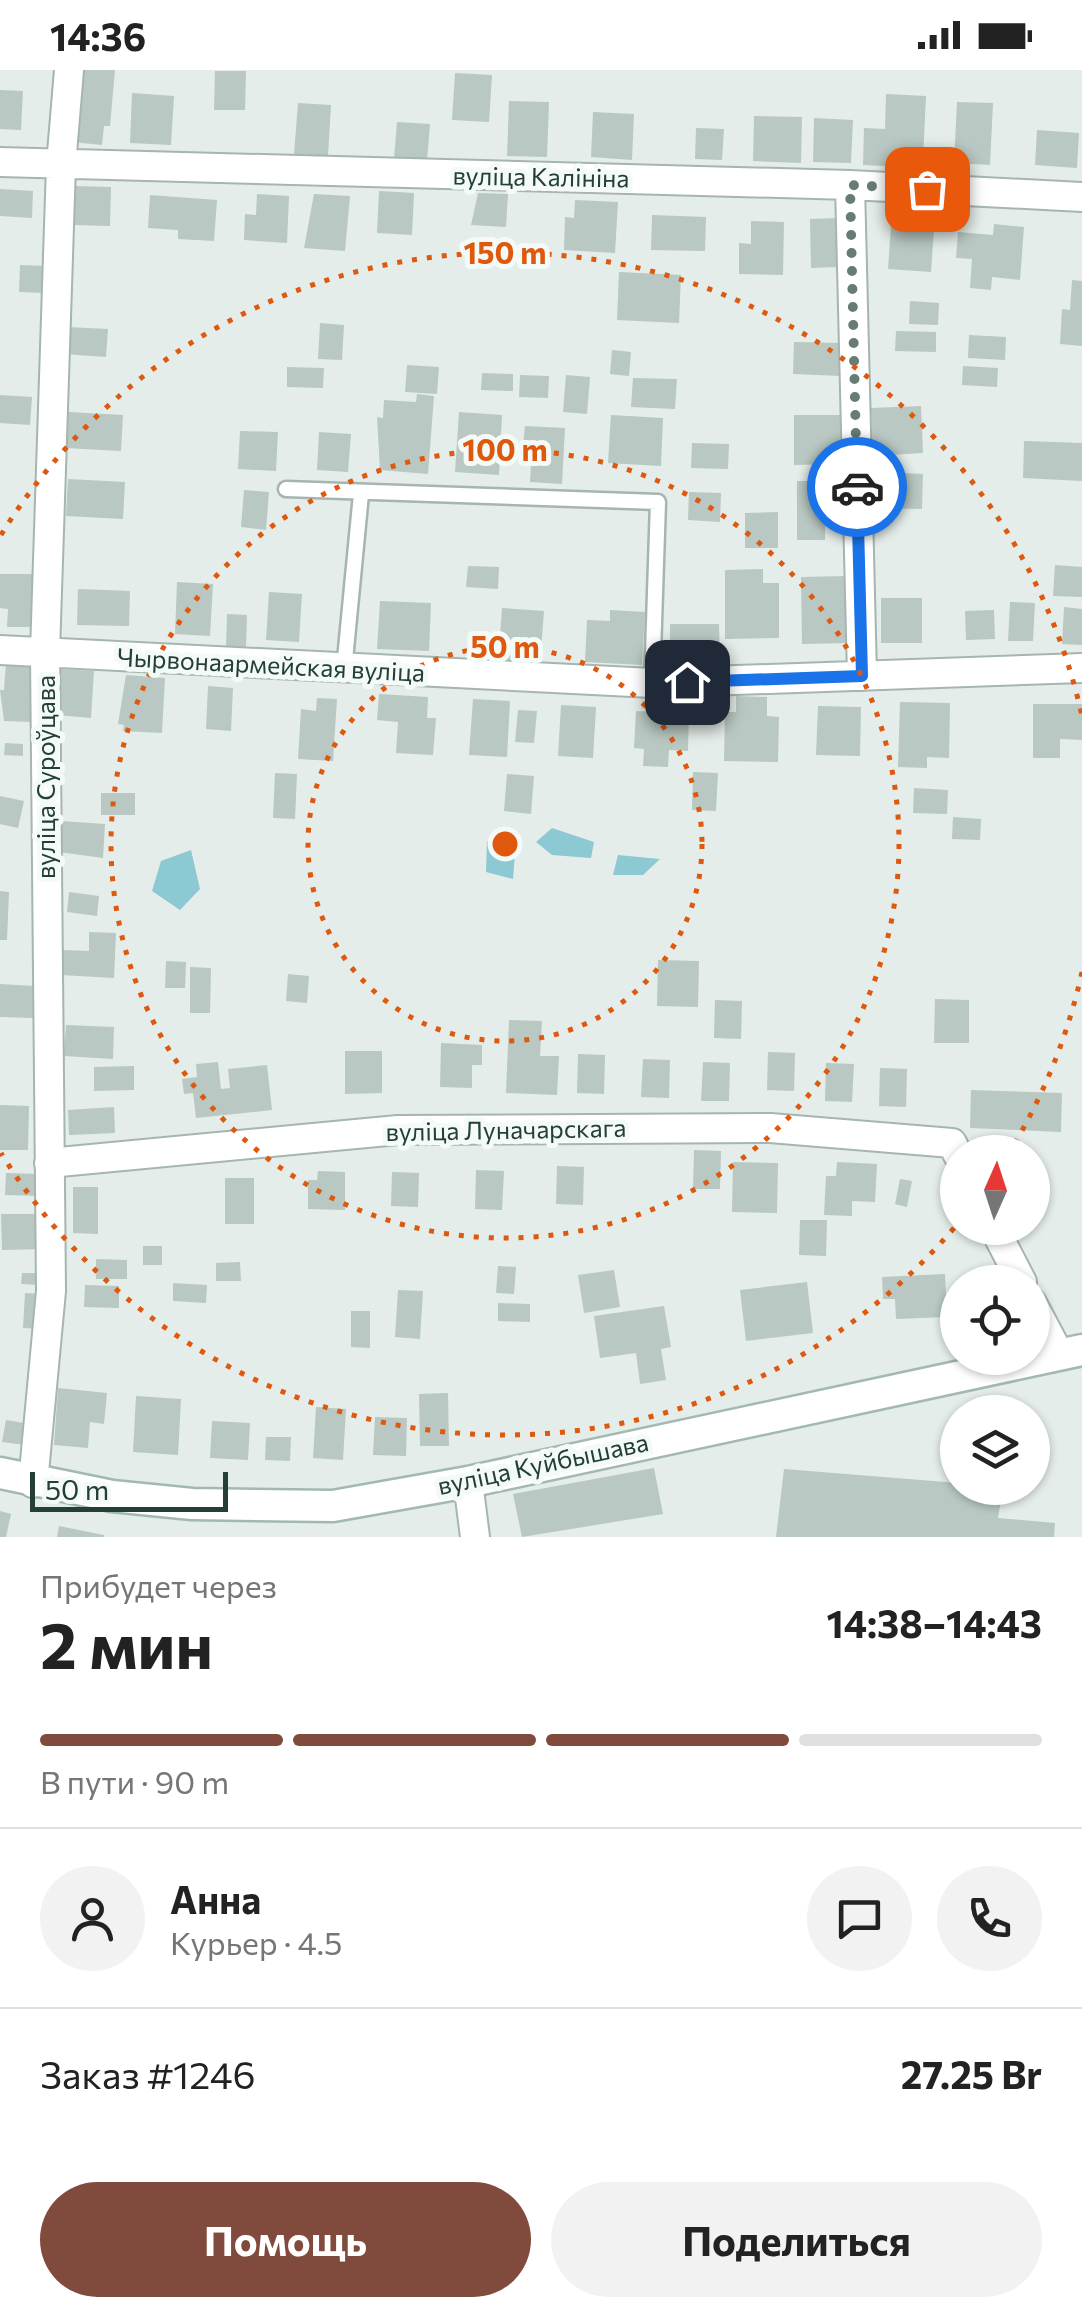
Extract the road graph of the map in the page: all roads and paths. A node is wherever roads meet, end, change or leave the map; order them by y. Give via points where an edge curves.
1 (68, 70) edge
2 (0, 162) edge
3 (61, 165) junction
4 (850, 185) junction
5 (1082, 196) edge
6 (286, 489) dead end
7 (361, 494) junction
8 (0, 650) edge
9 (45, 652) junction
10 (1082, 668) edge
11 (344, 670) junction
12 (862, 676) junction
13 (652, 683) junction
14 (940, 1143) edge
15 (49, 1163) junction
16 (1050, 1326) edge
17 (1070, 1352) edge
18 (0, 1474) edge
19 (468, 1482) junction
20 (33, 1483) junction
21 (476, 1537) edge

1 - 3 street, вуліца Суроўцава
2 - 3 street, вуліца Калініна
3 - 4 street, вуліца Калініна
3 - 9 street, вуліца Суроўцава
4 - 5 street, вуліца Калініна
4 - 12 street
6 - 7 lane
7 - 11 lane
7 - 13 lane via 658,502
8 - 9 street, Чырвонаармейская вуліца
9 - 11 street, Чырвонаармейская вуліца
9 - 15 street, вуліца Суроўцава
10 - 12 street, Чырвонаармейская вуліца
11 - 13 street, Чырвонаармейская вуліца
12 - 13 street, Чырвонаармейская вуліца
14 - 15 street, вуліца Луначарскага via 770,1128 398,1130
15 - 20 street, вуліца Суроўцава via 51,1291
16 - 17 street
17 - 19 main road, вуліца Куйбышава
18 - 20 main road, вуліца Куйбышава
19 - 20 main road, вуліца Куйбышава via 333,1506 192,1504
19 - 21 street

